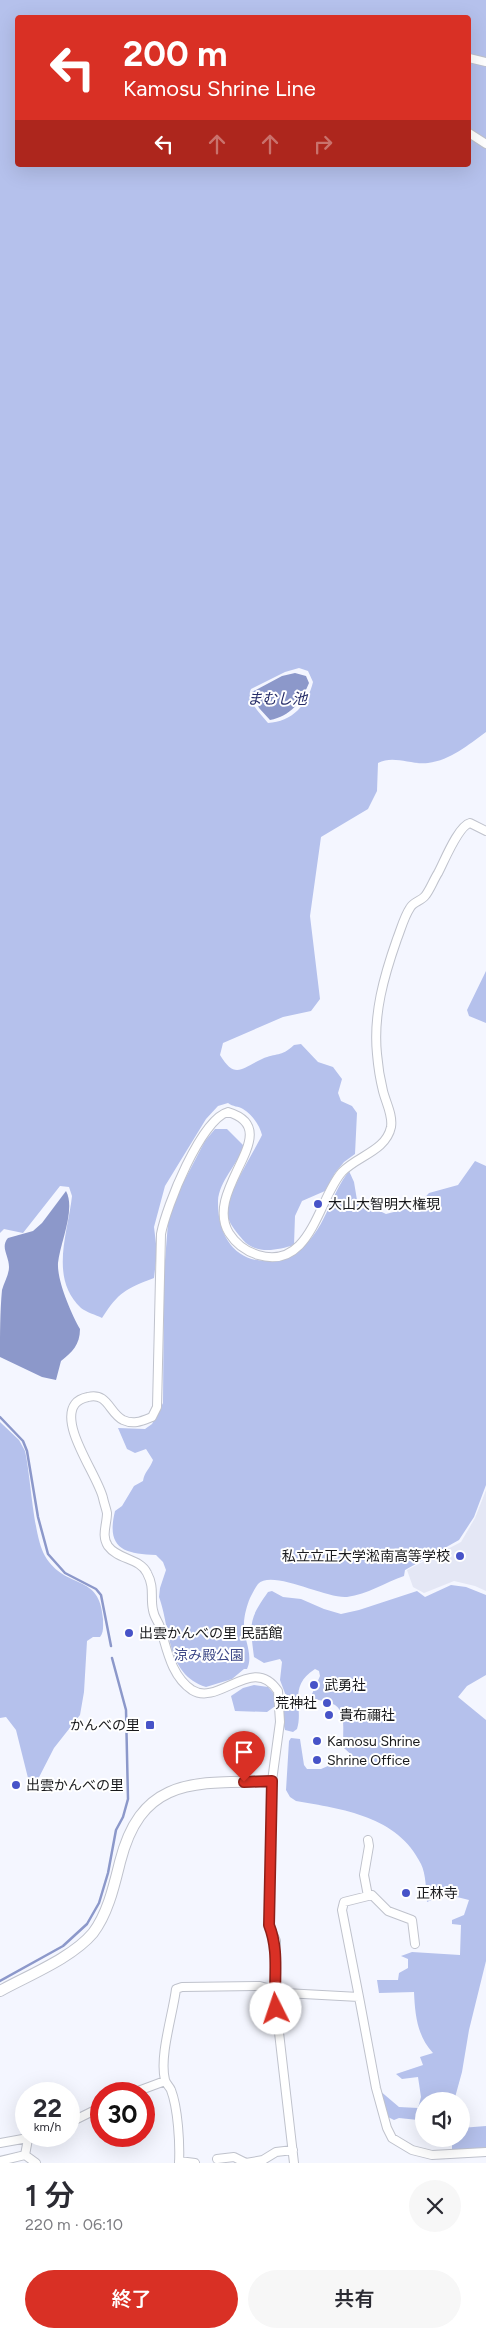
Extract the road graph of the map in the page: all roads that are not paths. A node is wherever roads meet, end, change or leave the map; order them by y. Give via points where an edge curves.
1 (471, 58) edge
2 (486, 62) edge
3 (471, 134) edge
4 (486, 144) edge
5 (486, 831) edge
6 (272, 1781) junction
7 (368, 1840) dead end
8 (368, 1896) junction
9 (414, 1944) dead end
10 (274, 1990) junction
11 (0, 1991) edge
12 (359, 1996) junction
13 (165, 2081) junction
14 (155, 2085) edge
15 (15, 2141) edge
16 (0, 2143) edge
17 (26, 2147) edge
18 (293, 2150) junction
19 (486, 2152) edge
20 (25, 2155) junction
21 (217, 2159) dead end
22 (0, 2161) edge
23 (179, 2162) edge
24 (36, 2163) edge
25 (195, 2163) edge
26 (294, 2163) edge

1 - 2 street
3 - 4 street
5 - 6 street via 470,823 461,830 424,897 411,906 384,976 376,1051 391,1127 383,1144 341,1174 305,1240 284,1254 259,1256 236,1243 227,1229 224,1213 226,1194 250,1143 249,1126 244,1119 228,1112 214,1119 184,1171 164,1216 157,1407 152,1417 128,1421 119,1417 106,1400 92,1396 79,1400 71,1412 72,1426 102,1494 107,1544 118,1556 144,1568 148,1574 155,1619 160,1624 179,1677 194,1691 202,1693 251,1677 266,1680 278,1690 280,1722
6 - 10 street via 269,1925 276,1941
6 - 11 main road via 184,1787 151,1802 128,1837 114,1887 94,1931 78,1948
7 - 8 street via 364,1875
8 - 9 street via 372,1895 388,1911 412,1920
8 - 12 street via 344,1902 342,1910
10 - 12 street
10 - 13 street via 260,1986 176,1988 166,2049
10 - 18 street
12 - 19 street via 376,2088 392,2138 412,2150 432,2155
13 - 14 street
13 - 23 street via 172,2091 180,2144
15 - 16 street
17 - 20 street
18 - 21 street via 276,2152 263,2160 246,2163 234,2157
18 - 26 street
20 - 22 street
20 - 24 street
23 - 25 street

